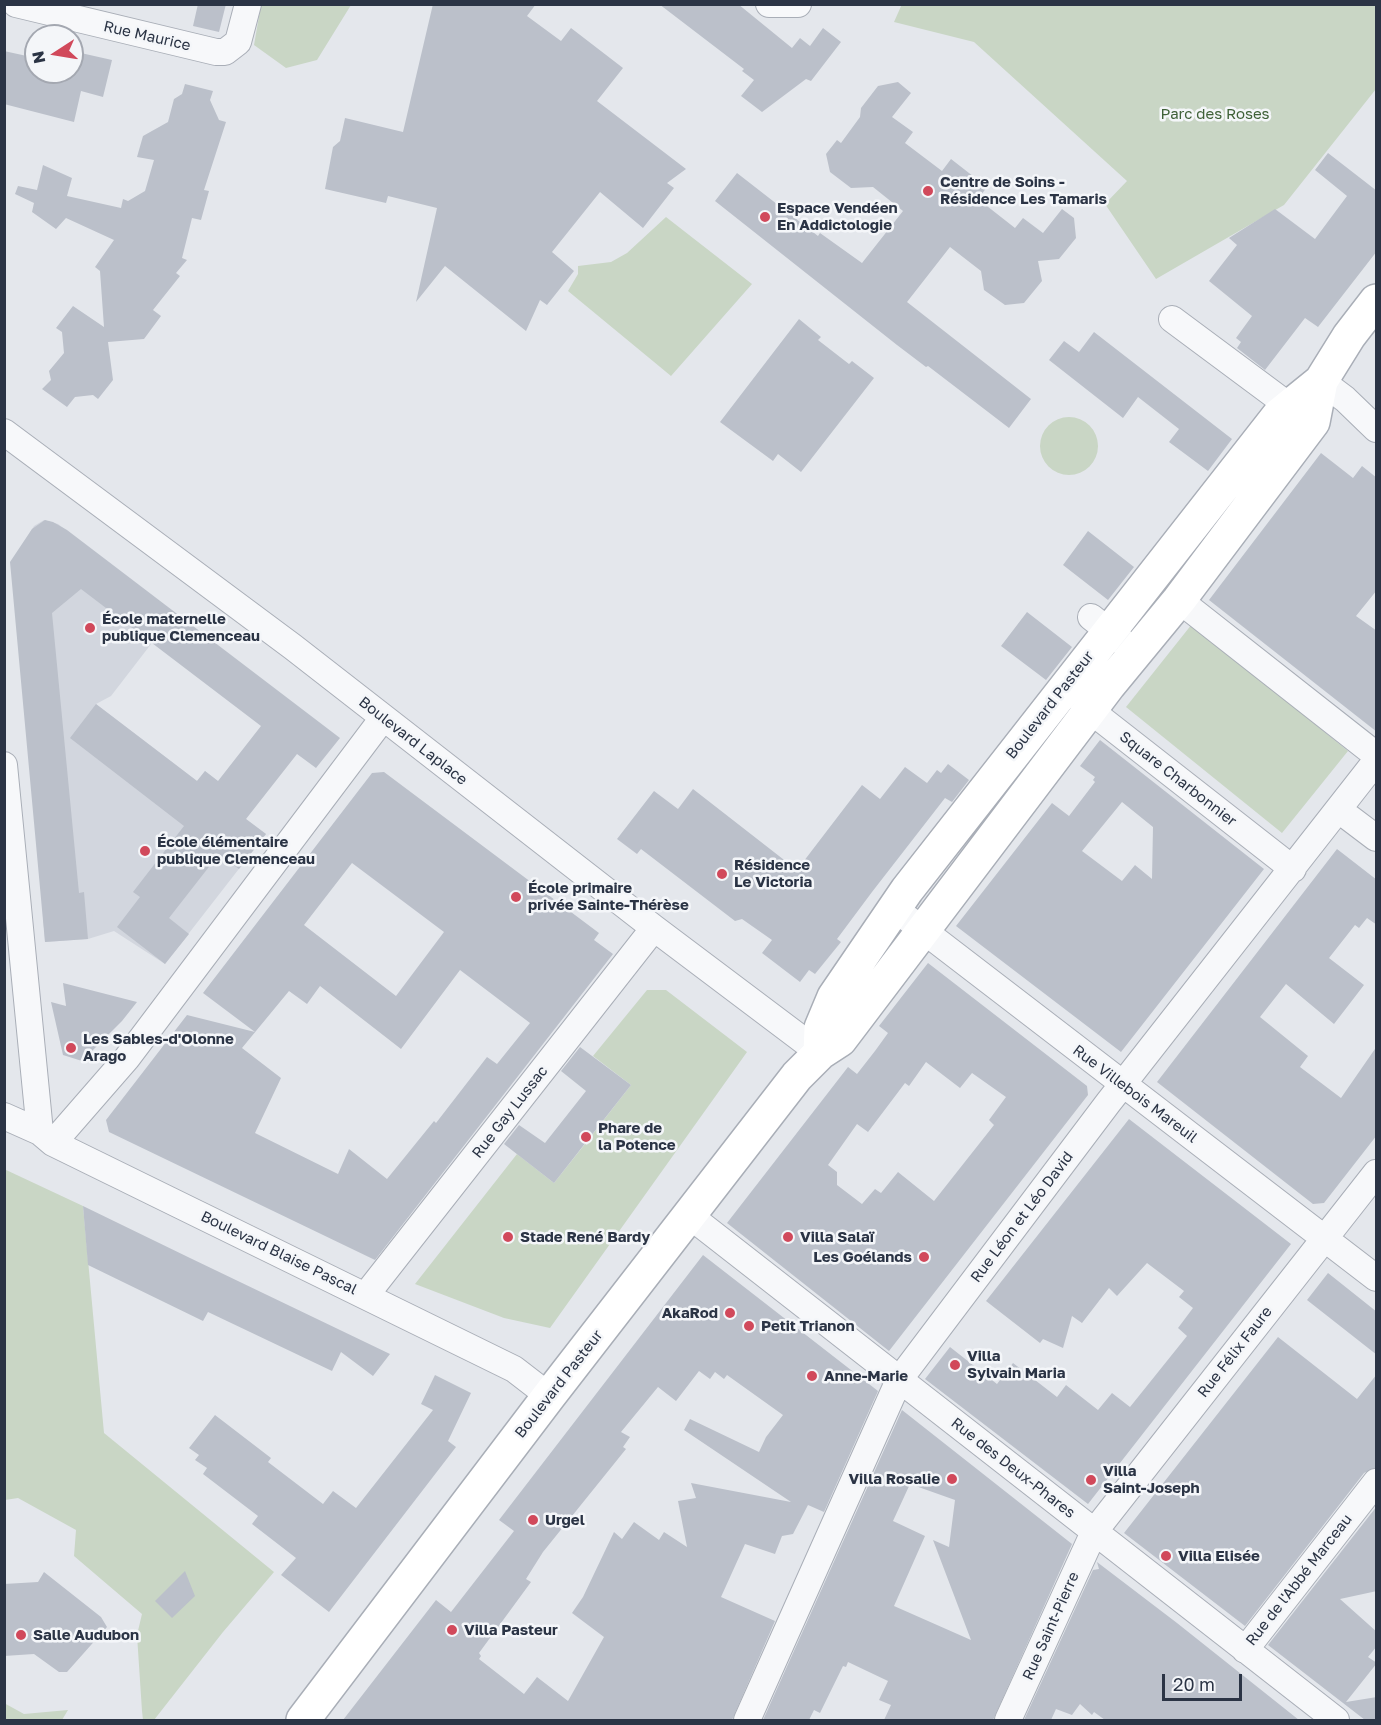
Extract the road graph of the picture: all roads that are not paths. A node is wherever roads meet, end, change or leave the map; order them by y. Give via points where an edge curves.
1 (16, 4) edge
2 (248, 4) edge
3 (769, 4) edge
4 (798, 4) edge
5 (1377, 302) edge
6 (1172, 319) dead end
7 (1321, 381) junction
8 (1289, 406) junction
9 (1377, 429) edge
10 (4, 432) edge
11 (1179, 600) junction
12 (1100, 624) junction
13 (1135, 652) junction
14 (1066, 684) junction
15 (1091, 711) junction
16 (383, 718) junction
17 (1377, 755) edge
18 (1377, 761) edge
19 (4, 765) edge
20 (1339, 810) junction
21 (1377, 838) edge
22 (1293, 869) junction
23 (894, 908) junction
24 (654, 928) junction
25 (923, 931) junction
26 (820, 1053) junction
27 (1123, 1085) junction
28 (4, 1116) edge
29 (46, 1138) junction
30 (1377, 1173) edge
31 (690, 1216) junction
32 (1325, 1239) junction
33 (1377, 1278) edge
34 (366, 1295) junction
35 (899, 1380) junction
36 (549, 1396) junction
37 (1377, 1482) edge
38 (1094, 1532) junction
39 (1245, 1650) junction
40 (306, 1720) edge
41 (747, 1720) edge
42 (1008, 1720) edge
43 (1336, 1720) edge

1 - 2 street, Rue Maurice via 225,52 238,42
3 - 4 street
5 - 7 street, Boulevard Pasteur via 1349,336
6 - 8 street
7 - 8 street, Boulevard Pasteur
7 - 9 street
7 - 11 street, Boulevard Pasteur via 1313,422
8 - 12 street, Boulevard Pasteur
10 - 16 street, Boulevard Laplace
11 - 13 street, Boulevard Pasteur
11 - 17 street
12 - 13 street
12 - 14 street, Boulevard Pasteur
13 - 15 street, Boulevard Pasteur
14 - 15 street, Square Charbonnier
14 - 23 street, Boulevard Pasteur
15 - 22 street, Square Charbonnier
15 - 25 street, Boulevard Pasteur
16 - 24 street, Boulevard Laplace
16 - 29 street via 127,1058
18 - 20 street, Rue Léon et Léo David
19 - 29 street
20 - 21 street
20 - 22 street, Rue Léon et Léo David
22 - 27 street, Rue Léon et Léo David
23 - 25 street, Rue Villebois Mareuil
23 - 26 street, Boulevard Pasteur via 834,997 821,1028
24 - 26 street, Boulevard Laplace
24 - 34 street, Rue Gay Lussac
25 - 26 street, Boulevard Pasteur via 840,1040
25 - 27 street, Rue Villebois Mareuil
26 - 31 street, Boulevard Pasteur via 797,1076
27 - 32 street, Rue Villebois Mareuil
27 - 35 street, Rue Léon et Léo David
28 - 29 street, Boulevard Blaise Pascal
29 - 34 street, Boulevard Blaise Pascal
30 - 32 street, Rue Félix Faure
31 - 35 street, Rue des Deux-Phares
31 - 36 street, Boulevard Pasteur
32 - 33 street, Rue Villebois Mareuil
32 - 38 street, Rue Félix Faure
34 - 36 street, Boulevard Blaise Pascal via 514,1369
35 - 38 street, Rue des Deux-Phares
35 - 41 street, Rue Léon et Léo David
36 - 40 street, Boulevard Pasteur
37 - 39 street, Rue de l'Abbé Marceau
38 - 39 street, Rue des Deux-Phares
38 - 42 street, Rue Saint-Pierre
39 - 43 street, Rue des Deux-Phares

